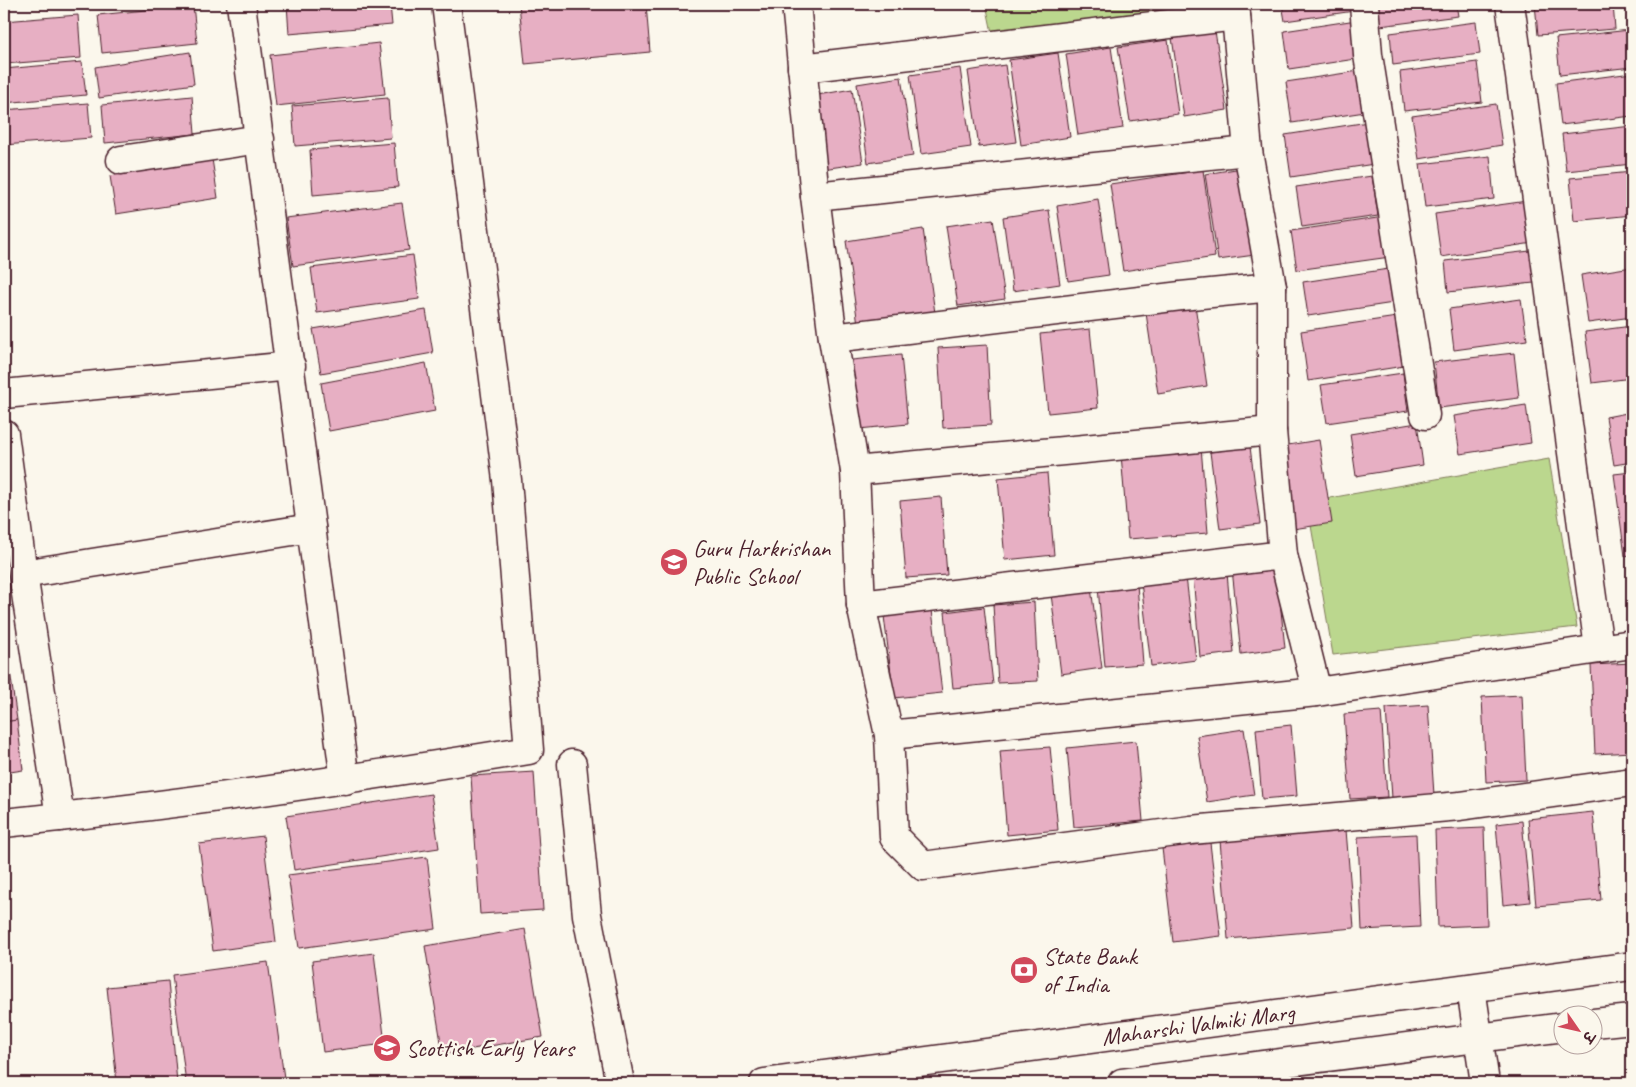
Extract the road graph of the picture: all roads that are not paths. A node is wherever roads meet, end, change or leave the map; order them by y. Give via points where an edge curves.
1 (241, 4) edge
2 (446, 4) edge
3 (796, 4) edge
4 (1364, 4) edge
5 (1510, 4) edge
6 (1235, 10) edge
7 (802, 68) junction
8 (260, 139) junction
9 (1248, 151) junction
10 (121, 160) dead end
11 (815, 196) junction
12 (1272, 287) junction
13 (833, 338) junction
14 (291, 366) junction
15 (4, 394) edge
16 (1425, 416) dead end
17 (1272, 431) junction
18 (4, 434) edge
19 (855, 472) junction
20 (311, 528) junction
21 (1283, 555) junction
22 (23, 574) junction
23 (861, 605) junction
24 (1632, 644) edge
25 (1599, 648) junction
26 (1317, 692) junction
27 (890, 735) junction
28 (572, 764) dead end
29 (345, 780) junction
30 (1632, 782) edge
31 (60, 817) junction
32 (4, 823) edge
33 (1632, 966) edge
34 (1471, 988) junction
35 (1632, 1018) edge
36 (1604, 1022) edge
37 (1554, 1028) edge
38 (1478, 1038) junction
39 (620, 1083) edge
40 (764, 1083) edge
41 (1122, 1083) edge
42 (1485, 1083) edge

1 - 8 street
2 - 29 street via 507,480 529,750
3 - 7 street
4 - 16 street via 1368,55
5 - 25 street
6 - 7 street
6 - 9 street
7 - 11 street
8 - 10 street
8 - 14 street
9 - 11 street
9 - 12 street
11 - 13 street
12 - 13 street
12 - 17 street
13 - 19 street
14 - 15 street
14 - 20 street
17 - 19 street
17 - 21 street
18 - 22 street
19 - 23 street
20 - 22 street
20 - 29 street
21 - 23 street
21 - 26 street
22 - 31 street
23 - 27 street
24 - 25 street
25 - 26 street
26 - 27 street
27 - 30 street via 894,837 922,866 1191,830 1460,806
28 - 39 street via 587,915
29 - 31 street
31 - 32 street
33 - 34 street, Maharshi Valmiki Marg
34 - 38 street
34 - 40 street, Maharshi Valmiki Marg
35 - 36 street
37 - 38 street, Maharshi Valmiki Marg
38 - 41 street, Maharshi Valmiki Marg
38 - 42 street

